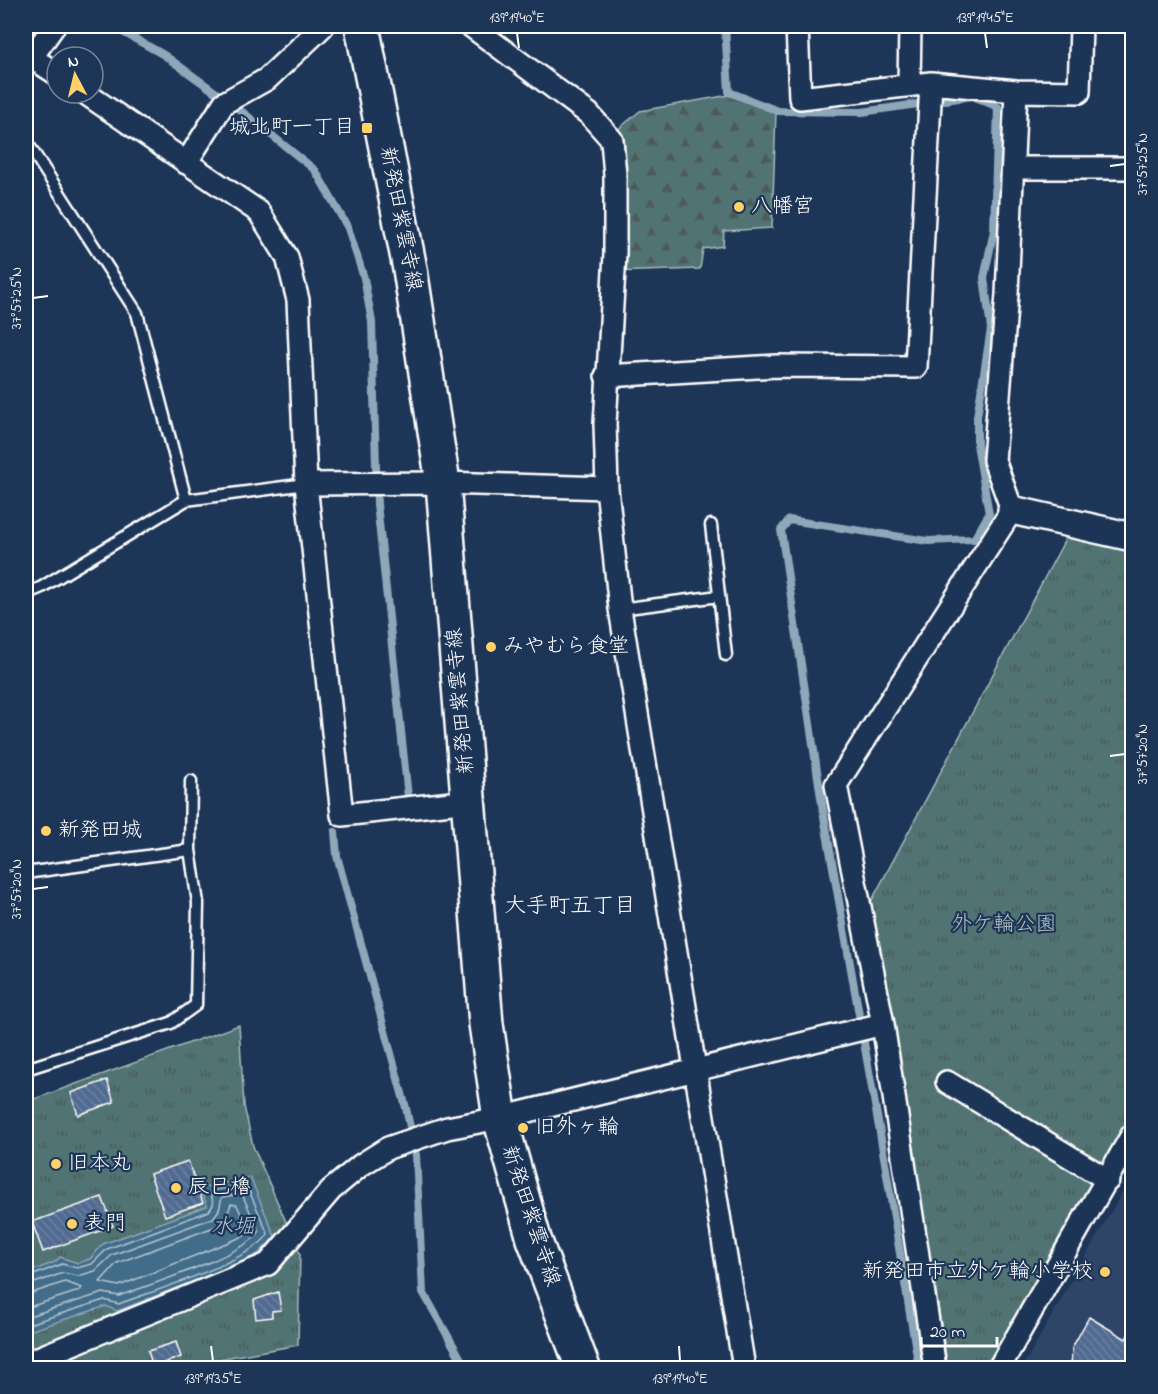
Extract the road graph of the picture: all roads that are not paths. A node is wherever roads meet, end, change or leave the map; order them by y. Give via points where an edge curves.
1 (54, 26) edge
2 (323, 26) edge
3 (362, 26) edge
4 (471, 26) edge
5 (797, 26) edge
6 (910, 26) edge
7 (1081, 26) edge
8 (29, 56) edge
9 (45, 66) edge
10 (931, 82) junction
11 (909, 85) junction
12 (1016, 91) junction
13 (102, 105) edge
14 (26, 141) edge
15 (186, 163) junction
16 (1013, 168) junction
17 (1132, 168) edge
18 (606, 376) junction
19 (444, 483) junction
20 (306, 484) junction
21 (607, 488) junction
22 (186, 500) junction
23 (1012, 510) junction
24 (711, 525) dead end
25 (1132, 537) edge
26 (26, 594) edge
27 (719, 596) junction
28 (620, 609) junction
29 (726, 655) dead end
30 (191, 781) dead end
31 (470, 801) junction
32 (190, 850) junction
33 (26, 873) edge
34 (883, 1024) junction
35 (26, 1069) edge
36 (695, 1070) junction
37 (947, 1082) dead end
38 (500, 1118) junction
39 (1132, 1135) edge
40 (1108, 1180) junction
41 (26, 1363) edge
42 (583, 1368) edge
43 (744, 1368) edge
44 (935, 1368) edge
45 (999, 1368) edge

1 - 8 street
2 - 15 street via 267,79 224,103
3 - 19 main road, 新発田紫雲寺線 via 410,269
4 - 18 street via 589,114 612,140 615,254
5 - 11 street via 800,98
6 - 11 street
7 - 12 street via 1080,92
8 - 9 street
10 - 11 street
10 - 12 street
10 - 18 street via 916,367 777,366
12 - 16 street
13 - 15 street
14 - 22 lane via 137,313
15 - 20 street via 259,212 286,257 298,300
16 - 17 street
16 - 23 street via 994,460
18 - 21 street
19 - 20 street
19 - 21 street
19 - 31 main road, 新発田紫雲寺線
20 - 22 lane
20 - 31 street via 342,815
21 - 28 street
22 - 26 lane
23 - 25 street
23 - 34 street via 836,785
24 - 27 lane
27 - 28 lane
27 - 29 lane
28 - 36 street
30 - 32 lane
31 - 38 main road, 新発田紫雲寺線 via 486,1024
32 - 33 lane
32 - 35 lane via 198,903 196,1005 171,1023
34 - 36 street
34 - 44 street
36 - 38 street
36 - 43 street
37 - 40 street
38 - 41 street via 447,1128 388,1148 331,1190 268,1264
38 - 42 main road, 新発田紫雲寺線 via 534,1239
39 - 40 street
40 - 45 street

